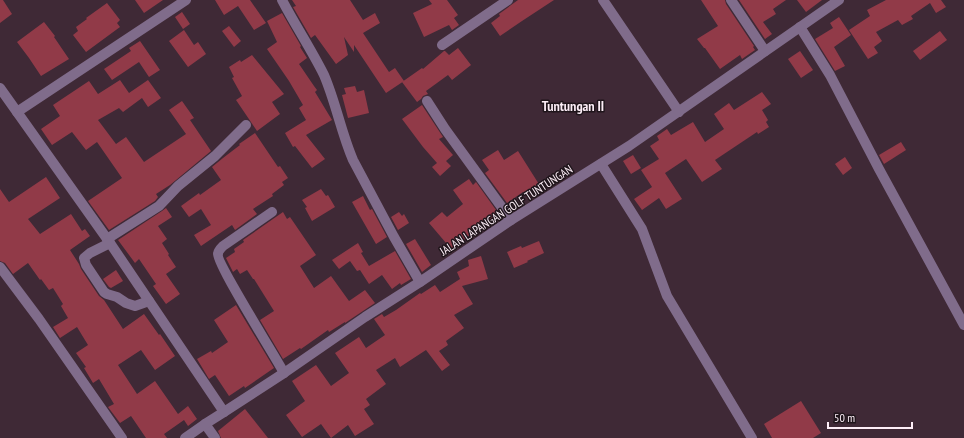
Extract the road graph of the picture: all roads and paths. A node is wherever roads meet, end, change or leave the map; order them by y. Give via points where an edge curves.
1 (186, 0) edge
2 (282, 0) edge
3 (508, 0) edge
4 (603, 0) edge
5 (731, 0) edge
6 (839, 0) edge
7 (800, 27) junction
8 (442, 45) dead end
9 (765, 52) junction
10 (0, 88) edge
11 (427, 101) dead end
12 (17, 112) junction
13 (679, 112) junction
14 (246, 125) dead end
15 (601, 164) junction
16 (272, 212) dead end
17 (511, 220) junction
18 (109, 241) junction
19 (0, 267) edge
20 (420, 282) junction
21 (149, 301) junction
22 (964, 325) edge
23 (284, 373) junction
24 (224, 412) junction
25 (205, 424) junction
26 (187, 437) edge
27 (122, 438) edge
28 (215, 438) edge
29 (752, 438) edge

1 - 12 street
2 - 20 street via 324,76 353,160
3 - 8 street
4 - 13 street
5 - 9 street
6 - 7 street, JALAN LAPANGAN GOLF TUNTUNGAN
7 - 9 street, JALAN LAPANGAN GOLF TUNTUNGAN
7 - 22 street via 830,75
9 - 13 street, JALAN LAPANGAN GOLF TUNTUNGAN
10 - 12 street
11 - 17 street
12 - 18 street
13 - 15 street, JALAN LAPANGAN GOLF TUNTUNGAN
14 - 18 street via 159,206
15 - 17 street, JALAN LAPANGAN GOLF TUNTUNGAN
15 - 29 street via 642,229 667,296
16 - 23 street via 223,246 218,256 226,275
17 - 20 street, JALAN LAPANGAN GOLF TUNTUNGAN
18 - 21 street
18 - 21 street via 84,258 104,292 135,306
19 - 27 street
20 - 23 street, JALAN LAPANGAN GOLF TUNTUNGAN
21 - 24 street
23 - 24 street, JALAN LAPANGAN GOLF TUNTUNGAN
24 - 25 street, JALAN LAPANGAN GOLF TUNTUNGAN
25 - 26 street, JALAN LAPANGAN GOLF TUNTUNGAN
25 - 28 street

